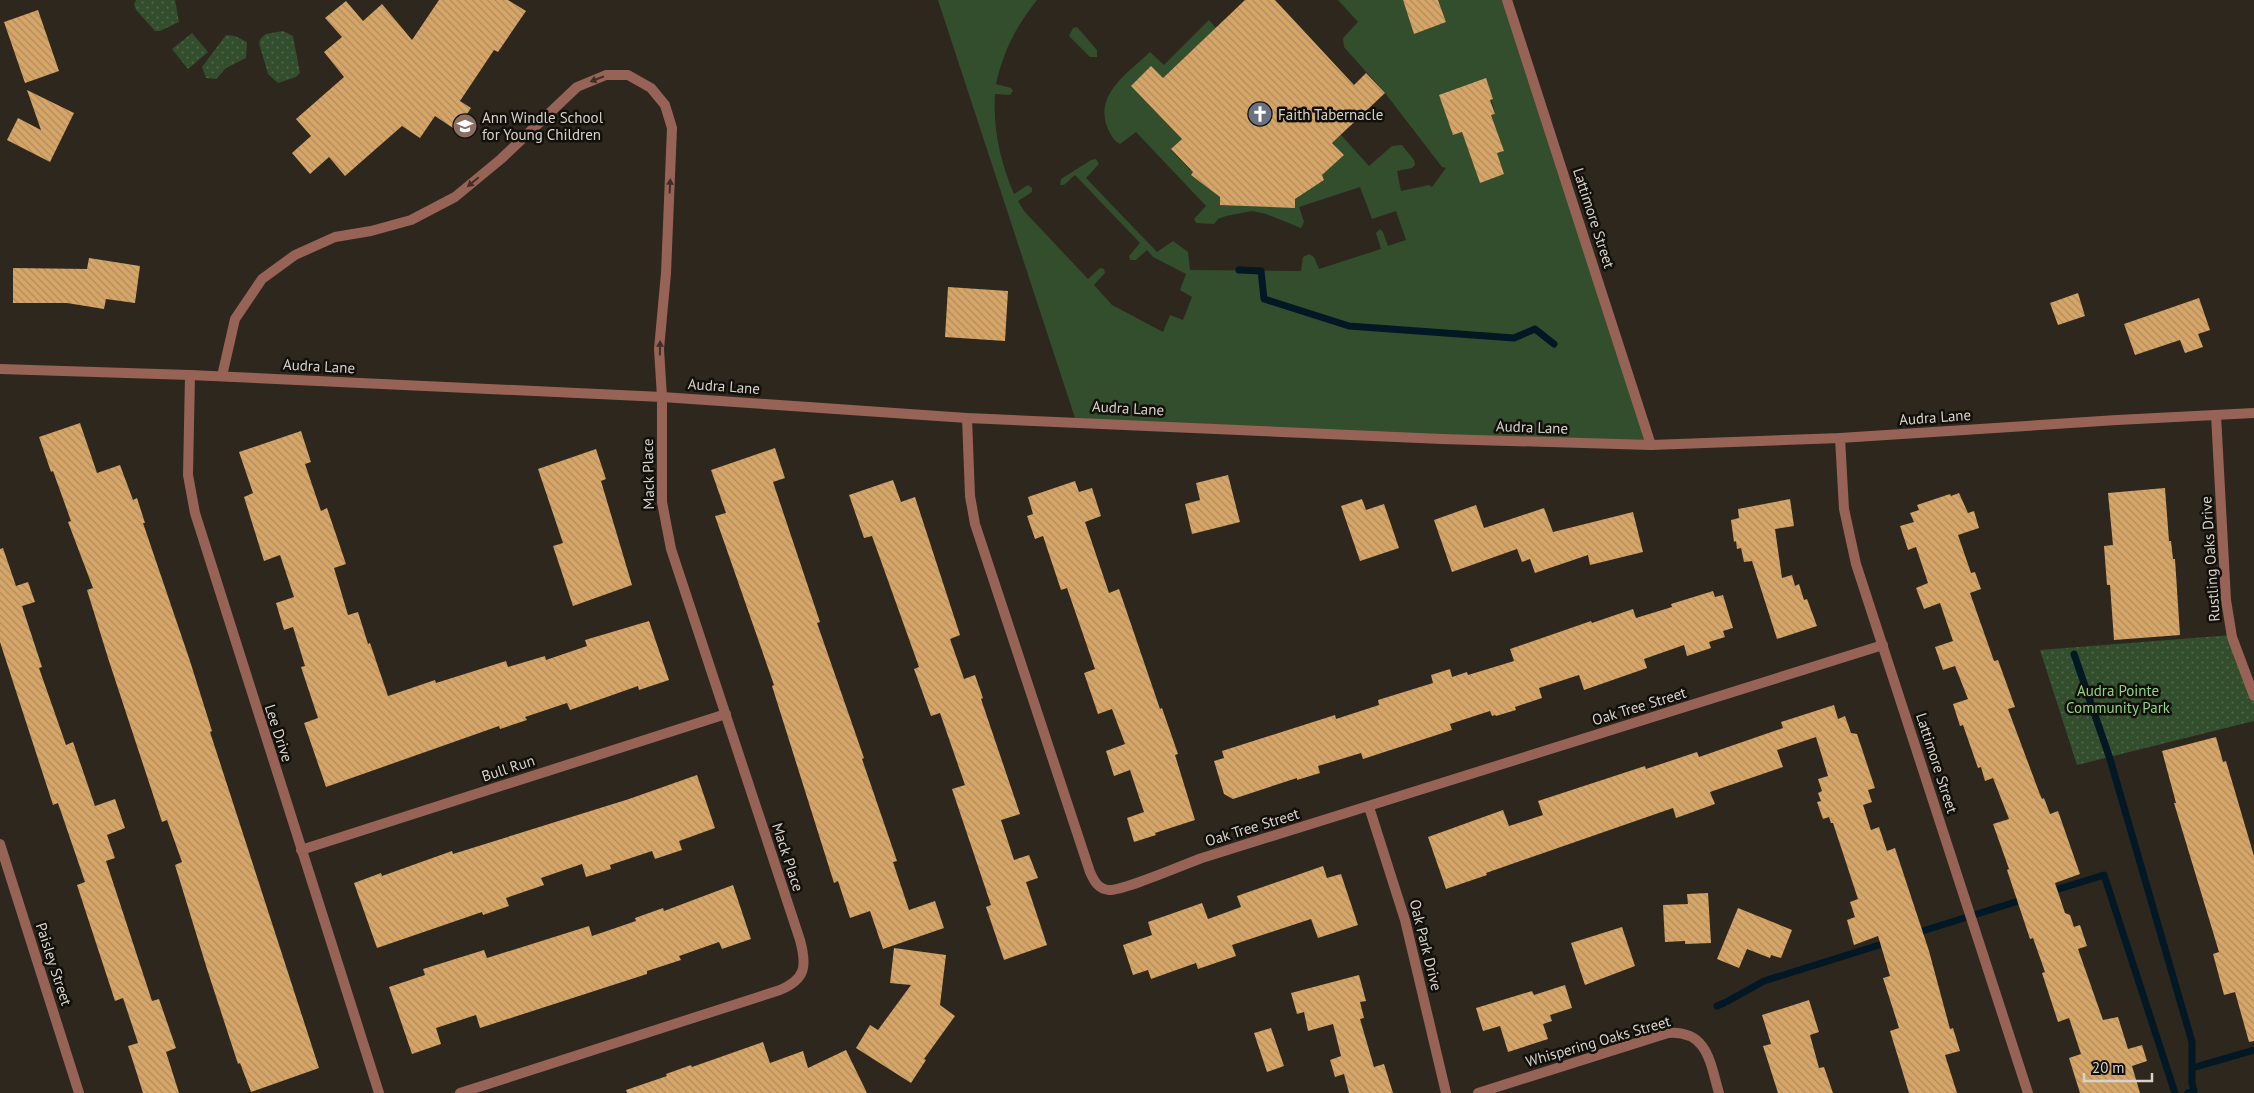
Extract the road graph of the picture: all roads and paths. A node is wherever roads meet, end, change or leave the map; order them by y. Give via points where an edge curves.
1 (1507, 0) edge
2 (0, 369) edge
3 (190, 375) junction
4 (222, 376) junction
5 (662, 397) junction
6 (2254, 413) edge
7 (2216, 415) junction
8 (967, 418) junction
9 (1840, 438) junction
10 (1651, 445) junction
11 (1883, 645) junction
12 (2254, 696) edge
13 (726, 714) junction
14 (1369, 807) junction
15 (0, 844) edge
16 (301, 850) junction
17 (79, 1093) edge
18 (379, 1093) edge
19 (460, 1093) edge
20 (1446, 1093) edge
21 (1478, 1093) edge
22 (1719, 1093) edge
23 (2028, 1093) edge

1 - 10 street, Lattimore Street
2 - 3 street, Audra Lane
3 - 4 street, Audra Lane
3 - 16 street, Lee Drive via 188,474 194,513
4 - 5 street, Audra Lane
5 -> 4 street, Mack Place via 659,349 666,273 672,128 665,105 651,88 628,75 606,75 577,87 501,159 455,197 411,220 335,237 295,255 262,279 235,319
5 - 8 street, Audra Lane
5 - 13 street, Mack Place via 662,502 667,534
6 - 7 street, Audra Lane
7 - 9 street, Audra Lane
7 - 12 street, Rustling Oaks Drive via 2226,600 2232,637
8 - 10 street, Audra Lane
8 - 14 street, Oak Tree Street via 970,496 975,524 1096,884 1110,890 1121,888 1202,858
9 - 10 street, Audra Lane
9 - 11 street, Lattimore Street via 1847,526
11 - 14 street, Oak Tree Street
11 - 23 street, Lattimore Street
13 - 16 street, Bull Run
13 - 19 street, Mack Place via 802,948 804,965 799,979 780,990
14 - 20 street, Oak Park Drive via 1405,920
15 - 17 street, Paisley Street
16 - 18 street, Lee Drive
21 - 22 street, Whispering Oaks Street via 1676,1032 1690,1035 1703,1046

